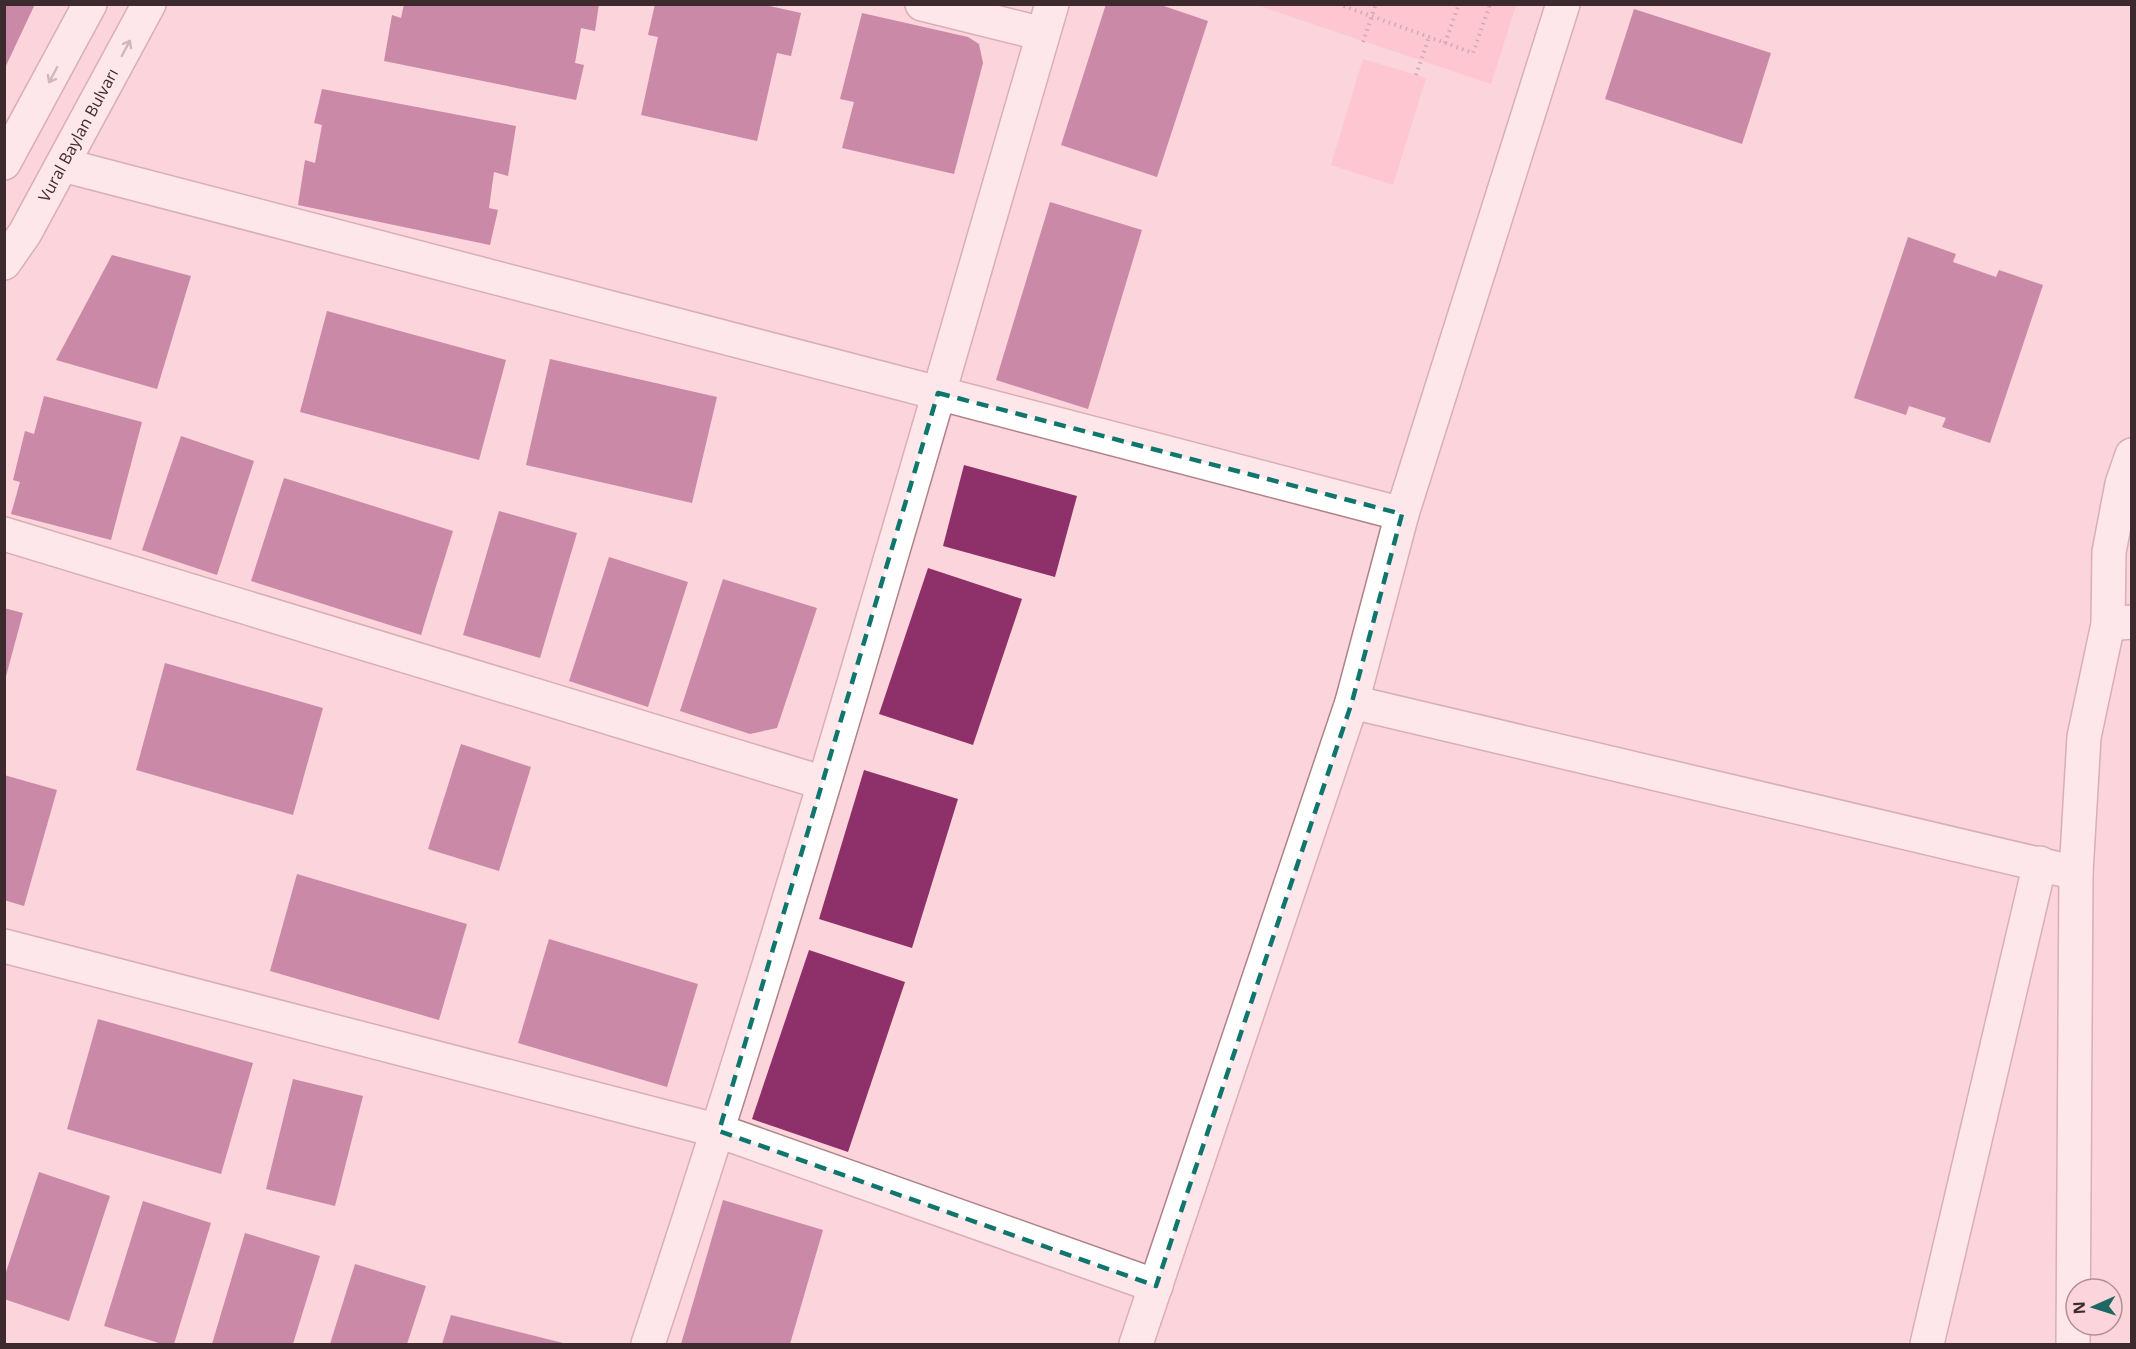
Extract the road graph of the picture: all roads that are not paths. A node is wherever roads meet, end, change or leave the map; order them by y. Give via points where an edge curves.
1 (90, 4) edge
2 (149, 4) edge
3 (922, 4) edge
4 (1563, 4) edge
5 (1048, 19) edge
6 (13, 130) edge
7 (4, 163) edge
8 (63, 165) junction
9 (13, 250) edge
10 (4, 281) edge
11 (939, 393) junction
12 (2132, 455) edge
13 (1401, 514) junction
14 (4, 534) edge
15 (2120, 623) edge
16 (1352, 702) junction
17 (824, 783) junction
18 (2040, 863) junction
19 (2076, 873) junction
20 (4, 946) edge
21 (719, 1131) junction
22 (1156, 1286) junction
23 (648, 1344) edge
24 (1136, 1344) edge
25 (1927, 1344) edge
26 (2073, 1344) edge

1 -> 6 street
8 -> 2 street, Vural Baylan Bulvarı
3 - 5 street
4 - 13 street
5 - 11 street
6 - 7 street
8 - 9 street, Vural Baylan Bulvarı
8 - 11 street
9 - 10 street, Vural Baylan Bulvarı
11 - 13 street
11 - 17 street
12 - 15 street via 2122,484 2109,552
13 - 16 street
14 - 17 street
15 - 19 street via 2084,737
16 - 18 street
16 - 22 street
17 - 21 street
18 - 19 street
18 - 25 street
19 - 26 street
20 - 21 street
21 - 22 street
21 - 23 street
22 - 24 street

